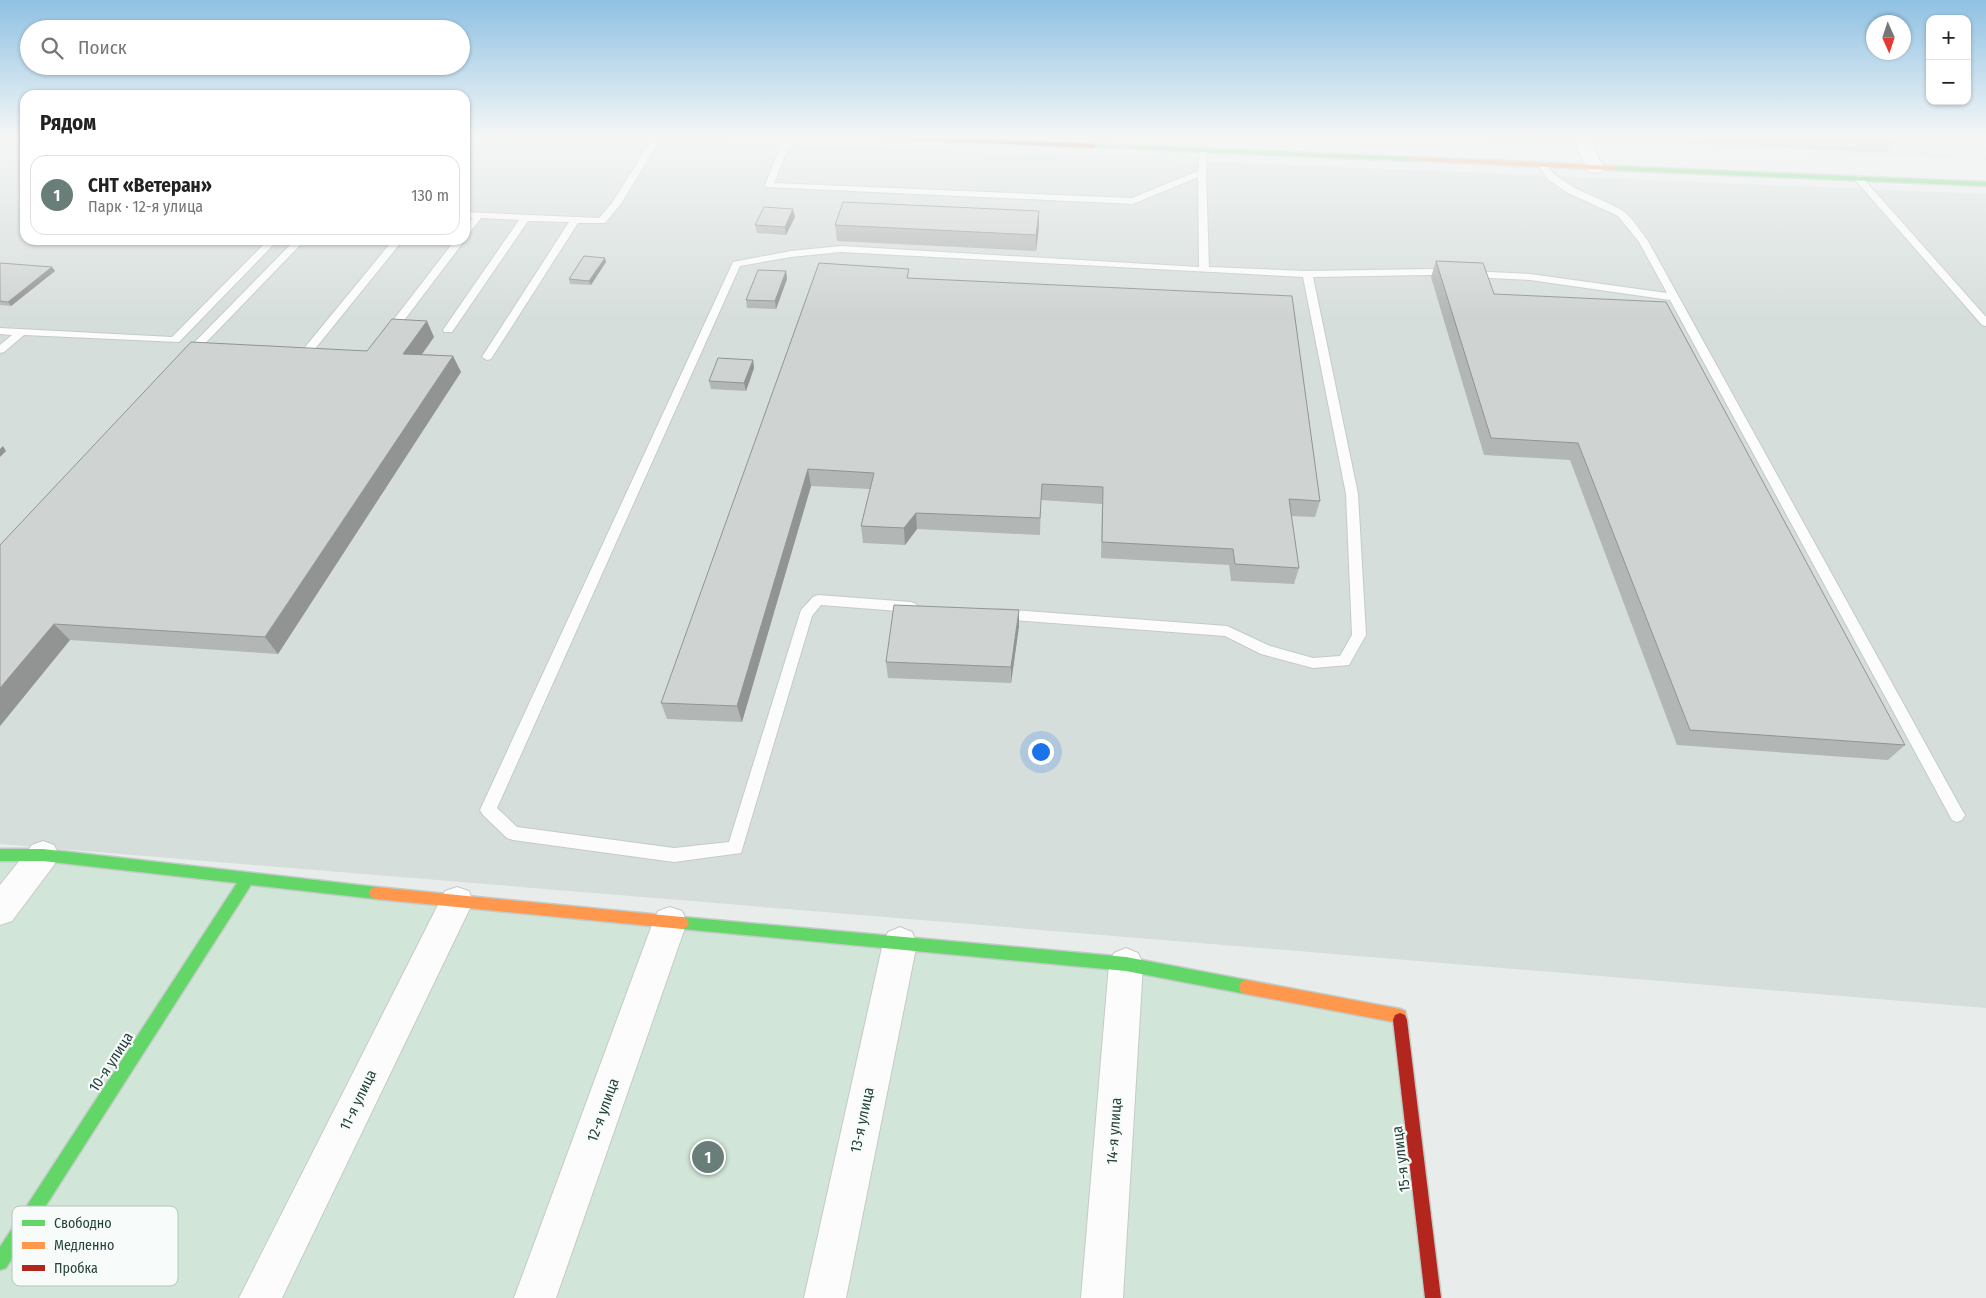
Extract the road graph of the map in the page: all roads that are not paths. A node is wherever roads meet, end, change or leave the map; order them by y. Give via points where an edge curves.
1 (621, 197) edge
2 (1032, 197) edge
3 (1144, 197) edge
4 (1203, 197) edge
5 (1583, 197) edge
6 (1874, 197) edge
7 (470, 215) edge
8 (478, 216) junction
9 (525, 218) junction
10 (575, 220) junction
11 (470, 226) edge
12 (269, 245) edge
13 (295, 245) edge
14 (394, 245) edge
15 (456, 245) edge
16 (1204, 270) junction
17 (1307, 274) junction
18 (1672, 297) junction
19 (1986, 323) edge
20 (448, 330) dead end
21 (0, 331) edge
22 (20, 333) junction
23 (383, 341) edge
24 (310, 348) edge
25 (0, 350) edge
26 (487, 356) dead end
27 (182, 361) edge
28 (925, 608) edge
29 (984, 612) edge
30 (1957, 815) dead end
31 (0, 855) edge
32 (43, 855) junction
33 (248, 878) junction
34 (457, 902) junction
35 (0, 910) edge
36 (670, 922) junction
37 (900, 943) junction
38 (1126, 964) junction
39 (36, 1206) edge
40 (12, 1243) edge
41 (0, 1262) edge
42 (260, 1298) edge
43 (536, 1298) edge
44 (825, 1298) edge
45 (1102, 1298) edge
46 (1433, 1298) edge

1 - 10 lane via 602,221
2 - 3 lane via 1133,201
4 - 16 lane
5 - 18 lane via 1621,214 1643,241
6 - 19 lane
7 - 8 lane
8 - 9 lane
8 - 11 lane
9 - 10 lane
9 - 20 lane
10 - 26 lane
12 - 22 lane via 175,340
13 - 27 lane
14 - 24 lane
15 - 23 lane
16 - 17 lane
16 - 28 lane via 841,249 736,264 488,810 513,833 674,855 735,848 806,614 818,600
17 - 18 lane via 1429,272 1530,277
17 - 29 lane via 1352,494 1359,635 1344,661 1313,663 1266,650 1227,631
18 - 30 lane
21 - 22 lane
22 - 25 lane
31 - 32 main road
32 - 33 main road
32 - 35 street
33 - 34 main road
33 - 39 main road, 10-я улица
34 - 36 main road
34 - 42 street, 11-я улица
36 - 37 main road
36 - 43 street, 12-я улица
37 - 38 main road
37 - 44 street, 13-я улица
38 - 45 street, 14-я улица
38 - 46 main road, 15-я улица via 1400,1016
40 - 41 main road, 10-я улица

